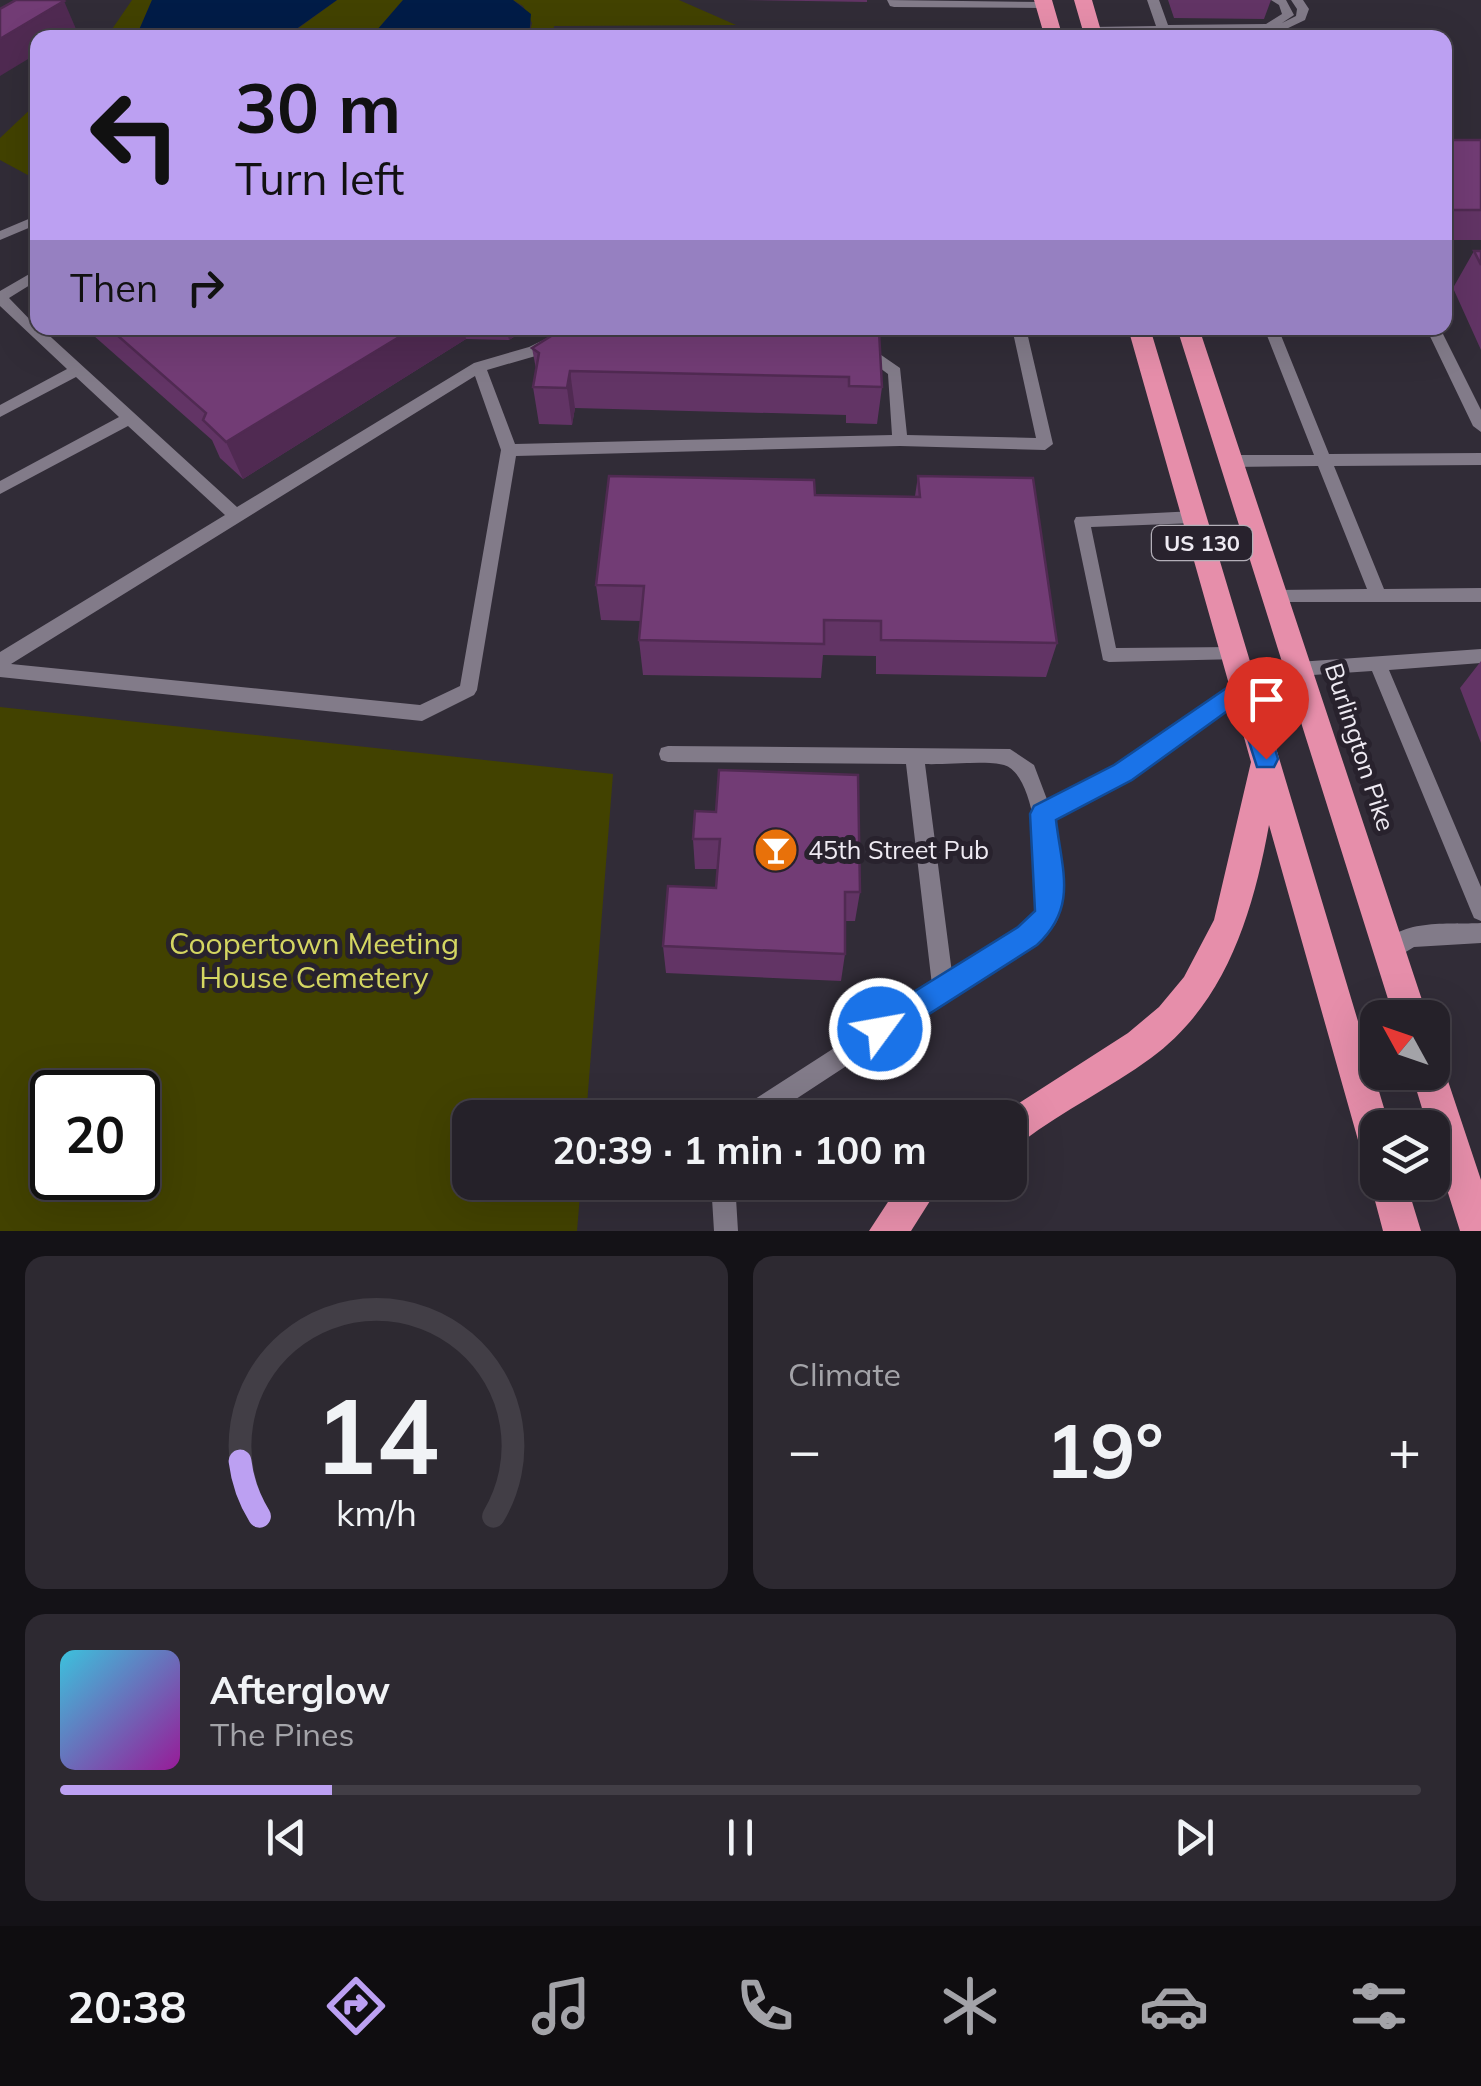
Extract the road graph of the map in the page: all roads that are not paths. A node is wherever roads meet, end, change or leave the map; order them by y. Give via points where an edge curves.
1 (894, 0) edge
2 (1082, 0) edge
3 (1153, 0) edge
4 (1277, 0) edge
5 (1297, 0) edge
6 (944, 2) edge
7 (1044, 3) edge
8 (1163, 28) junction
9 (1265, 28) junction
10 (1052, 30) edge
11 (1092, 30) edge
12 (1140, 30) edge
13 (30, 222) edge
14 (1, 233) edge
15 (30, 278) edge
16 (0, 298) edge
17 (30, 326) edge
18 (40, 335) edge
19 (565, 335) edge
20 (843, 335) edge
21 (1020, 335) edge
22 (1141, 335) edge
23 (1190, 335) edge
24 (1274, 335) edge
25 (1436, 335) edge
26 (479, 367) junction
27 (77, 370) junction
28 (0, 412) edge
29 (130, 418) junction
30 (1481, 426) edge
31 (900, 440) junction
32 (509, 450) junction
33 (1481, 459) edge
34 (1324, 460) junction
35 (1231, 461) junction
36 (0, 488) edge
37 (236, 516) junction
38 (1195, 517) junction
39 (1378, 596) junction
40 (1481, 596) edge
41 (1275, 597) junction
42 (1234, 654) junction
43 (1481, 656) edge
44 (0, 661) edge
45 (1377, 662) junction
46 (1298, 669) junction
47 (0, 670) edge
48 (1244, 686) junction
49 (668, 754) dead end
50 (914, 756) junction
51 (1266, 759) junction
52 (1043, 814) junction
53 (1481, 910) edge
54 (1481, 934) edge
55 (1390, 952) junction
56 (943, 989) junction
57 (1405, 1000) edge
58 (1434, 1090) edge
59 (773, 1100) edge
60 (1367, 1110) edge
61 (1027, 1117) edge
62 (724, 1200) edge
63 (911, 1200) edge
64 (1393, 1200) edge
65 (726, 1231) edge
66 (888, 1231) edge
67 (1402, 1231) edge
68 (1479, 1231) edge

1 - 6 lane
2 - 11 highway
3 - 8 lane
4 - 9 lane via 1288,14
5 - 9 lane via 1303,9 1298,22
6 - 7 lane
7 - 10 highway
8 - 9 lane
8 - 12 lane
13 - 14 lane
15 - 16 lane
16 - 17 lane
18 - 27 lane
19 - 26 lane
20 - 31 lane via 895,372
21 - 31 lane via 1044,444
22 - 38 highway, US 130
23 - 35 highway, Burlington Pike / US 130
24 - 34 lane
25 - 30 lane
26 - 32 lane
26 - 37 lane
27 - 28 lane
27 - 29 lane
29 - 36 lane
29 - 37 lane
31 - 32 lane
32 - 47 lane via 468,690 422,713
33 - 34 lane
34 - 35 lane
34 - 39 lane
35 - 41 highway, Burlington Pike / US 130
37 - 44 lane
38 - 42 highway, US 130
38 - 42 lane via 1082,520 1110,655
39 - 40 lane
39 - 41 lane
41 - 46 highway, Burlington Pike / US 130
42 - 48 highway, US 130
43 - 45 lane
45 - 46 lane
45 - 53 lane
46 - 55 highway, Burlington Pike / US 130
48 - 51 highway, US 130
48 - 52 lane via 1123,773
49 - 50 lane
50 - 52 lane via 1010,757 1027,771
50 - 56 lane
51 - 60 highway, US 130
51 - 61 highway via 1230,921 1193,995 1144,1042
52 - 56 lane via 1048,918
54 - 55 lane via 1410,937
55 - 57 highway, Burlington Pike / US 130
56 - 59 lane
58 - 68 highway
62 - 65 lane
63 - 66 highway
64 - 67 highway

